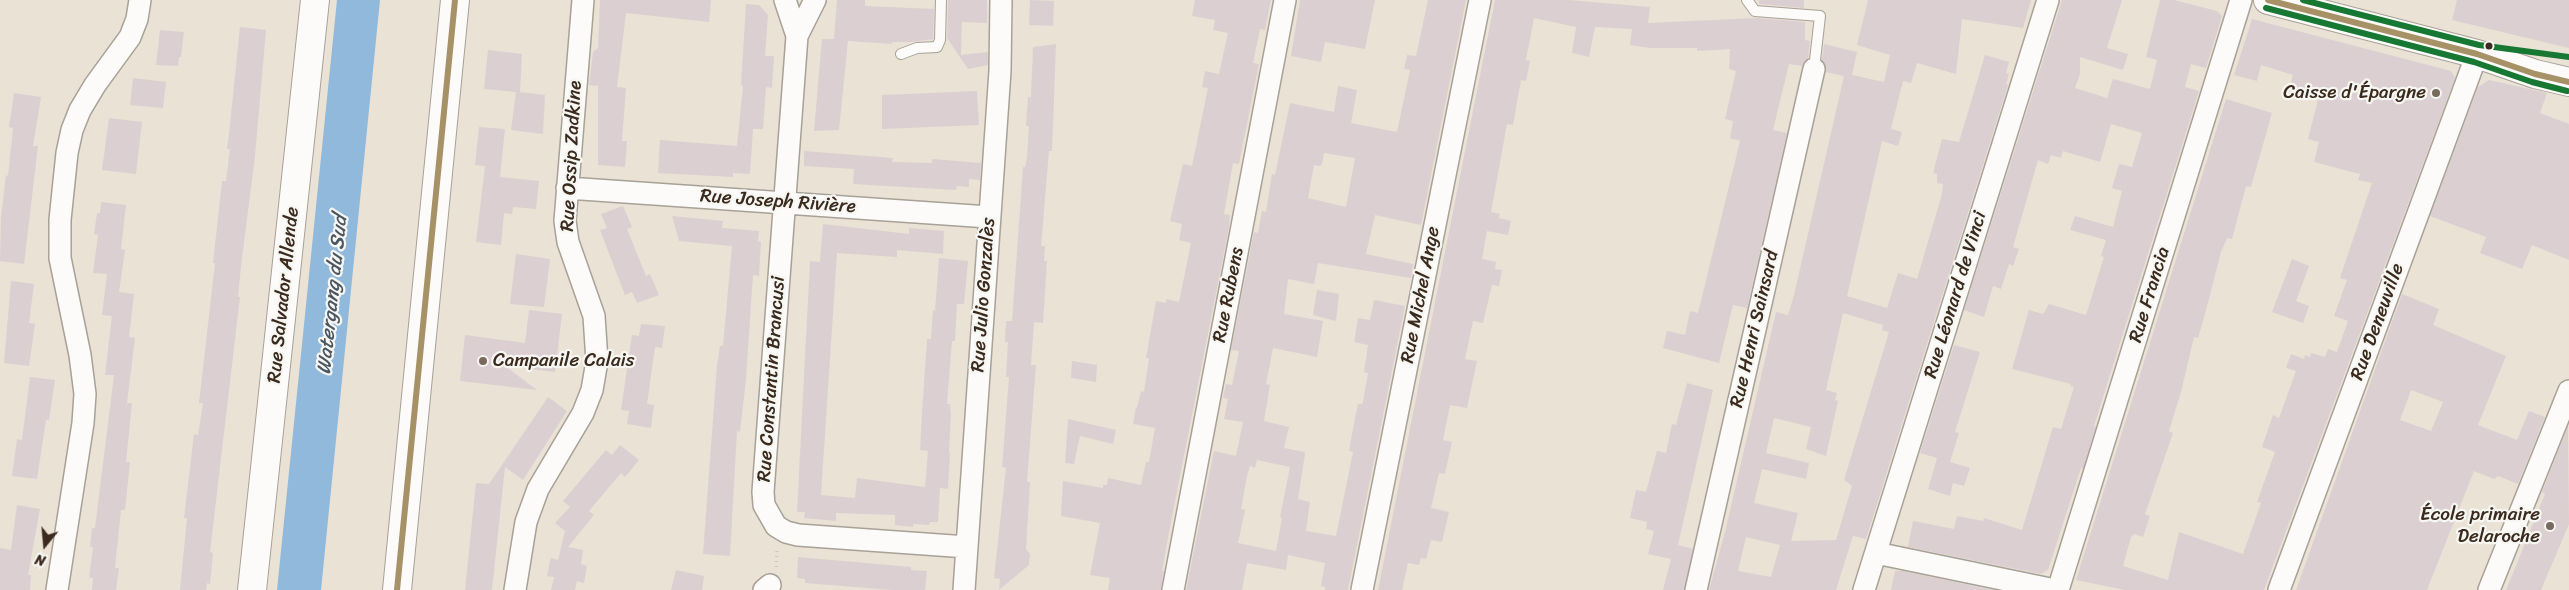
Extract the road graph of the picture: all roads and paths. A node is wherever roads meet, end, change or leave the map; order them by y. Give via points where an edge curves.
1 (140, 0) edge
2 (315, 0) edge
3 (456, 0) edge
4 (583, 0) edge
5 (785, 0) edge
6 (815, 0) edge
7 (941, 0) edge
8 (1001, 0) edge
9 (1285, 0) edge
10 (1480, 0) edge
11 (1746, 0) edge
12 (2048, 0) edge
13 (2241, 0) edge
14 (2268, 0) edge
15 (796, 36) junction
16 (901, 54) dead end
17 (2477, 54) junction
18 (2569, 66) edge
19 (1814, 68) joint
20 (2569, 82) edge
21 (567, 188) junction
22 (785, 203) junction
23 (989, 217) junction
24 (2569, 391) edge
25 (778, 527) junction
26 (967, 547) junction
27 (1876, 553) junction
28 (767, 588) edge
29 (57, 590) edge
30 (252, 590) edge
31 (397, 590) edge
32 (515, 590) edge
33 (964, 590) edge
34 (1173, 590) edge
35 (1362, 590) edge
36 (1696, 590) edge
37 (1864, 590) edge
38 (2056, 590) edge
39 (2279, 590) edge
40 (2489, 590) edge

1 - 29 street via 130,37 94,85 80,110 67,153 60,220 60,258 80,355 85,400
2 - 30 street, Rue Salvador Allende
3 - 31 street
4 - 21 street, Rue Ossip Zadkine
5 - 15 street, Rue Constantin Brancusi
6 - 15 street, Rue Constantin Brancusi
7 - 16 lane via 937,47 918,48
8 - 23 street, Rue Julio Gonzalès via 1001,50
9 - 34 street, Rue Rubens
10 - 35 street, Rue Michel Ange
11 - 19 lane via 1755,11 1820,16
12 - 27 street, Rue Léonard de Vinci
13 - 38 street, Rue Francia
14 - 17 street
15 - 22 street, Rue Constantin Brancusi
17 - 18 street
17 - 20 street
17 - 39 street, Rue Deneuville
19 - 36 street, Rue Henri Sainsard
21 - 22 street, Rue Joseph Rivière
21 - 32 street, Rue Ossip Zadkine via 566,230 594,316 597,361 584,413 538,489 526,522
22 - 23 street, Rue Joseph Rivière
22 - 25 street, Rue Constantin Brancusi via 763,492 767,511
23 - 26 street, Rue Julio Gonzalès
24 - 40 street
25 - 26 street via 798,535
25 - 28 path via 776,571 767,579
26 - 33 street, Rue Julio Gonzalès
27 - 37 street, Rue Léonard de Vinci
27 - 38 street

